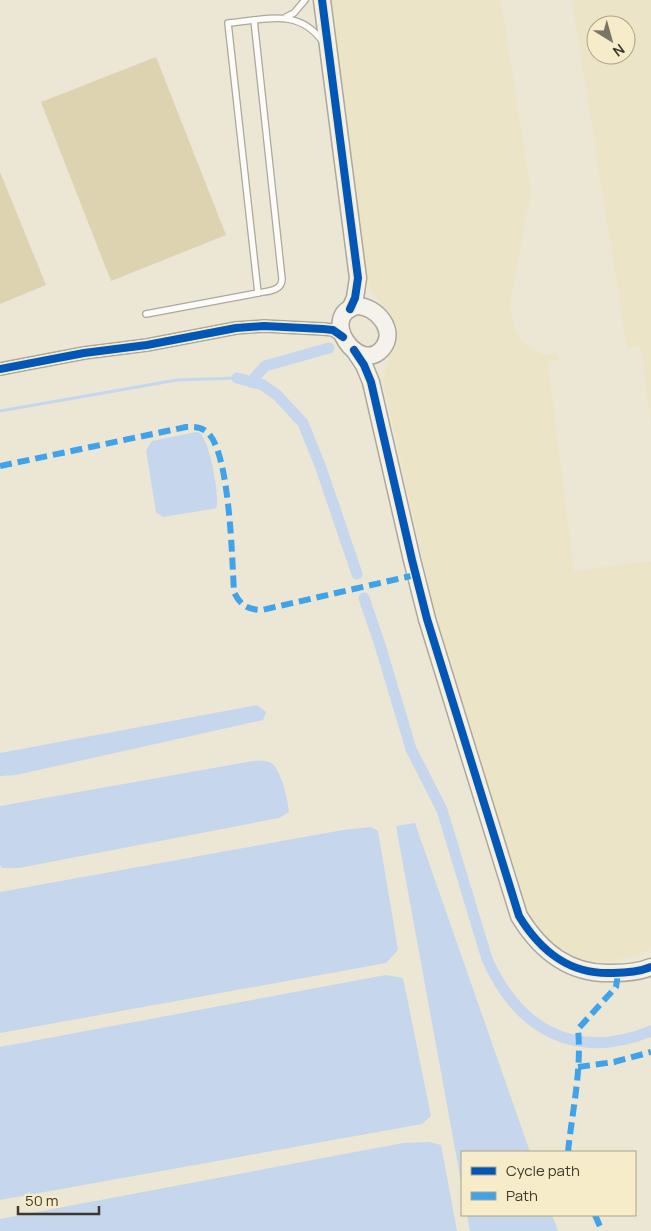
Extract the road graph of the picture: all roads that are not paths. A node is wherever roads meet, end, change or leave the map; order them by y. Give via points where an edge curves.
1 (305, 0) edge
2 (322, 0) edge
3 (284, 18) junction
4 (254, 20) junction
5 (328, 50) junction
6 (358, 278) junction
7 (258, 293) junction
8 (146, 314) dead end
9 (378, 314) junction
10 (346, 315) junction
11 (323, 329) junction
12 (343, 337) junction
13 (383, 348) junction
14 (354, 350) junction
15 (0, 369) edge
16 (374, 394) junction
17 (651, 958) edge
18 (651, 966) edge
19 (618, 973) junction

1 - 3 lane via 294,13
2 - 5 street
3 - 4 lane
3 - 5 lane via 309,27
4 - 7 lane via 282,279 278,288
4 - 7 lane via 228,22
5 - 6 street
6 - 9 street
6 - 10 street via 356,298
7 - 8 lane
9 - 10 street via 356,306
9 - 13 street via 387,331
10 - 11 street via 334,326
10 - 12 street via 341,330
11 - 12 street via 333,330
11 - 15 street via 236,328
12 - 14 street
13 - 14 street via 367,355
13 - 16 street via 375,371
14 - 16 street via 364,365
16 - 19 street via 427,619 519,916 540,945 568,965 600,974
17 - 19 street
18 - 19 street

